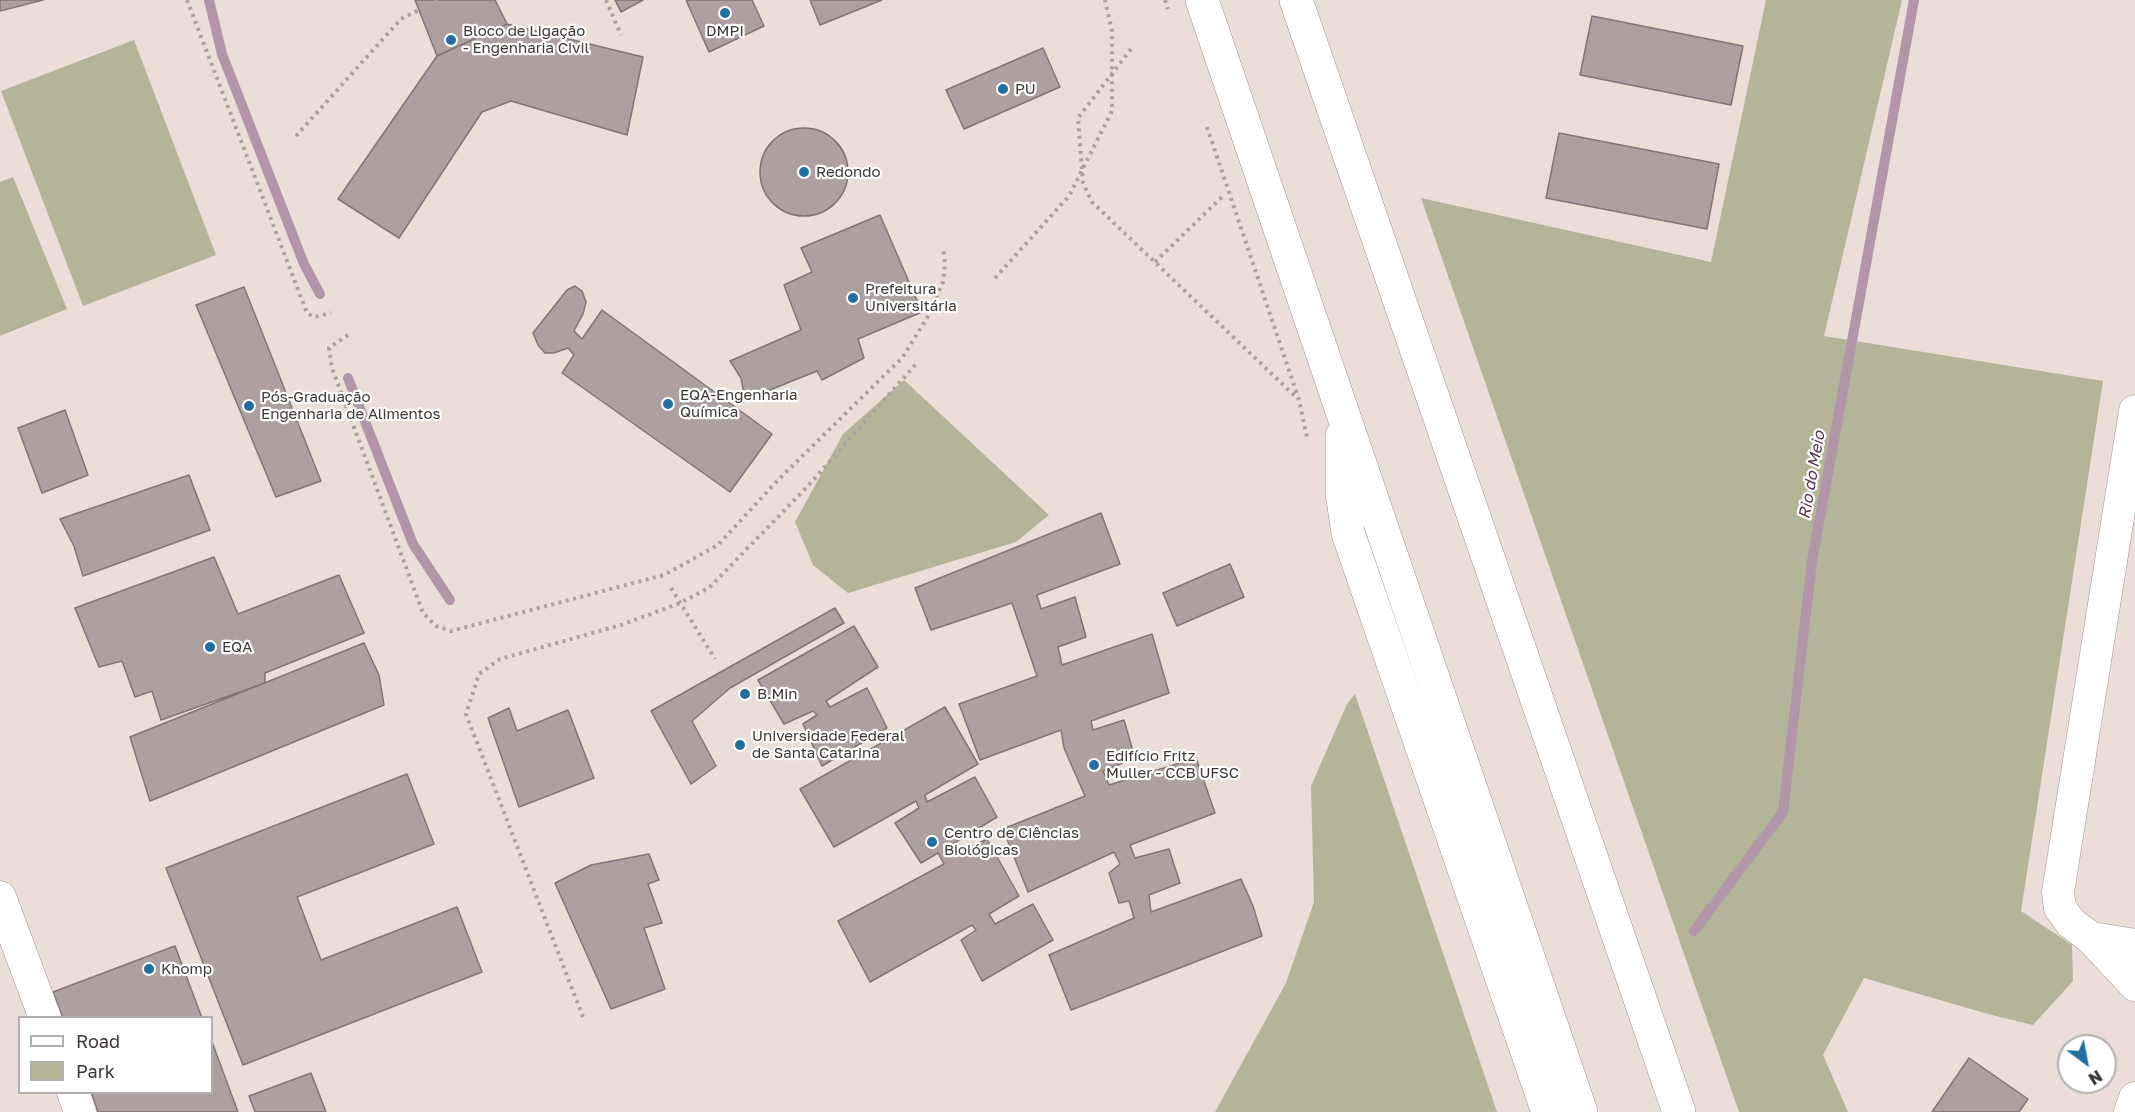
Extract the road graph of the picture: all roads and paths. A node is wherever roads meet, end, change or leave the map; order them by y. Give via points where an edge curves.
1 (187, 0) edge
2 (440, 0) edge
3 (606, 0) edge
4 (1105, 0) edge
5 (1202, 0) edge
6 (1296, 0) edge
7 (621, 34) dead end
8 (1131, 50) dead end
9 (296, 136) dead end
10 (1222, 196) dead end
11 (943, 248) dead end
12 (1155, 262) junction
13 (995, 278) dead end
14 (331, 313) dead end
15 (348, 335) dead end
16 (917, 363) dead end
17 (1299, 400) dead end
18 (1342, 410) junction
19 (2135, 411) edge
20 (671, 588) dead end
21 (680, 603) junction
22 (715, 659) dead end
23 (0, 897) edge
24 (2091, 938) junction
25 (2135, 945) edge
26 (2135, 985) edge
27 (45, 1016) edge
28 (583, 1017) dead end
29 (74, 1094) edge
30 (2135, 1098) edge
31 (80, 1112) edge
32 (1548, 1112) edge
33 (1581, 1112) edge
34 (1679, 1112) edge
35 (2130, 1112) edge

1 - 14 path via 308,313 314,317
2 - 9 path via 401,19
3 - 7 path
4 - 13 path via 1112,31 1113,111 1069,196
5 - 18 main road
6 - 34 main road
8 - 12 path via 1078,118 1083,183 1092,202
10 - 12 path
11 - 15 path via 943,282 927,318 902,357 718,545 664,575 451,631 436,626 423,614 332,368 329,348
12 - 17 path
16 - 21 path via 807,488 709,588
18 - 32 main road via 1342,492 1348,533
18 - 33 main road
19 - 24 street via 2058,892 2060,908 2071,923
20 - 21 path
21 - 22 path
21 - 28 path via 621,625 500,659 479,674 466,714
23 - 27 street
24 - 25 street
24 - 26 street
29 - 31 street
30 - 35 street

